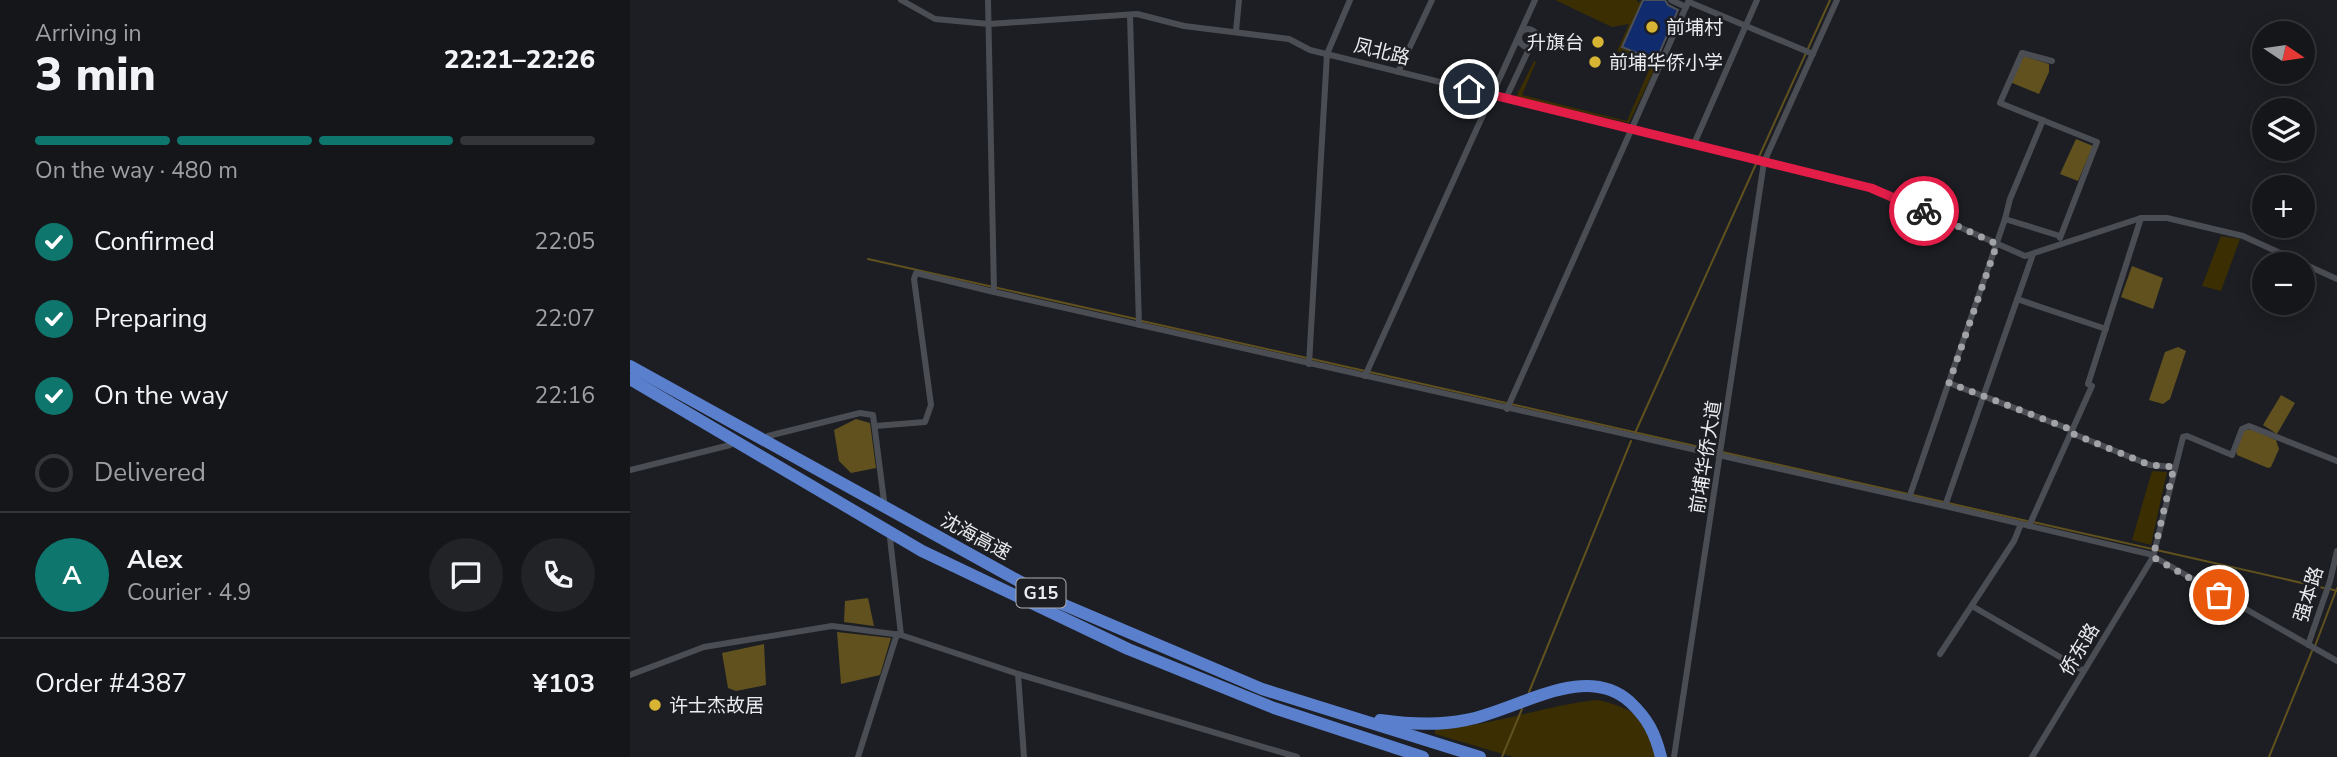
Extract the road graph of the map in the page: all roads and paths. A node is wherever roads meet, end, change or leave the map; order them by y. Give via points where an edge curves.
1 (901, 0) edge
2 (988, 0) edge
3 (1239, 0) edge
4 (1350, 0) edge
5 (1432, 0) edge
6 (1535, 0) edge
7 (1671, 0) edge
8 (1757, 0) edge
9 (1837, 0) edge
10 (1688, 3) edge
11 (1130, 15) junction
12 (989, 24) junction
13 (1746, 26) junction
14 (1236, 31) junction
15 (1520, 34) junction
16 (1530, 47) junction
17 (1809, 53) junction
18 (1327, 54) junction
19 (2052, 61) dead end
20 (1398, 72) junction
21 (1493, 95) junction
22 (1506, 98) junction
23 (2043, 120) junction
24 (1631, 129) junction
25 (1694, 144) junction
26 (1760, 161) junction
27 (2141, 218) junction
28 (2005, 219) junction
29 (2060, 236) junction
30 (1997, 244) junction
31 (2057, 246) junction
32 (2033, 254) junction
33 (2337, 279) edge
34 (994, 289) junction
35 (2017, 299) junction
36 (1139, 322) junction
37 (2106, 329) junction
38 (1309, 360) junction
39 (630, 366) edge
40 (1367, 373) junction
41 (630, 379) edge
42 (1949, 383) junction
43 (1983, 396) junction
44 (1509, 405) junction
45 (875, 426) junction
46 (2071, 431) junction
47 (768, 436) dead end
48 (730, 445) dead end
49 (1722, 454) junction
50 (2337, 461) edge
51 (2174, 467) junction
52 (630, 470) edge
53 (1910, 496) junction
54 (884, 501) dead end
55 (1945, 504) junction
56 (2028, 523) junction
57 (890, 538) dead end
58 (2337, 551) edge
59 (2154, 552) junction
60 (1972, 606) junction
61 (899, 634) junction
62 (2312, 647) junction
63 (1940, 654) dead end
64 (2337, 661) edge
65 (2084, 671) junction
66 (1018, 674) junction
67 (630, 675) edge
68 (1346, 716) junction
69 (858, 757) edge
70 (1024, 757) edge
71 (1297, 757) edge
72 (1423, 757) edge
73 (1480, 757) edge
74 (1661, 757) edge
75 (1674, 757) edge
76 (2032, 757) edge

1 - 12 street, 凤北路 via 936,19
2 - 12 street
3 - 14 street
4 - 18 street
5 - 20 street
6 - 15 street
7 - 10 street
8 - 13 street
9 - 17 street, 前埔华侨大道
10 - 13 street
10 - 24 street
11 - 12 street, 凤北路
11 - 14 street, 凤北路
11 - 36 street
12 - 34 street
13 - 17 street
13 - 25 street
14 - 18 street, 凤北路 via 1289,39
15 - 16 street via 1521,43
15 - 16 street via 1527,28 1535,32 1537,40
15 - 21 street
16 - 22 street
17 - 26 street, 前埔华侨大道
18 - 20 street, 凤北路
18 - 38 street
19 - 23 street via 2022,53 2000,103
20 - 21 street, 凤北路
21 - 22 street, 凤北路
21 - 40 street
22 - 24 street, 凤北路
23 - 28 street
23 - 29 street via 2097,142
24 - 25 street, 凤北路
24 - 44 street
25 - 26 street, 凤北路
26 - 30 street, 凤北路 via 1871,188
26 - 49 street, 前埔华侨大道
27 - 31 street
27 - 33 street via 2167,218 2243,236
27 - 37 street
28 - 29 street
28 - 30 street
29 - 31 street
30 - 32 street, 凤北路 via 2025,256
30 - 42 street
31 - 32 street
32 - 35 street
34 - 36 street
34 - 45 street via 916,273 932,405 925,422
35 - 37 street
35 - 43 street
36 - 38 street
37 - 46 street via 2088,384 2092,386
38 - 40 street
39 - 68 highway, 沈海高速 / G15 via 1055,601 1262,689
40 - 44 street
41 - 72 highway, 沈海高速 / G15 via 922,551 1128,649 1274,708
42 - 43 street
42 - 53 street
43 - 46 street
43 - 55 street
44 - 49 street
45 - 47 street via 873,415 860,413
45 - 54 street
46 - 51 street via 2150,465
46 - 56 street
48 - 52 street
49 - 53 street
49 - 75 street, 前埔华侨大道
50 - 51 street, 侨东路 via 2249,426 2242,429 2232,455 2183,437
51 - 59 street, 侨东路
53 - 55 street
55 - 56 street
56 - 59 street
56 - 60 street
57 - 61 street
58 - 62 street, 强本路
59 - 62 street
59 - 65 street, 侨东路
60 - 63 street
60 - 65 street
61 - 66 street
61 - 67 street via 832,626 704,647
61 - 69 street
62 - 64 street
65 - 76 street, 侨东路
66 - 70 street
66 - 71 street
68 - 73 highway, 沈海高速 / G15
68 - 74 highway via 1430,724 1467,720 1567,687 1602,686 1623,696 1644,715 1655,732

